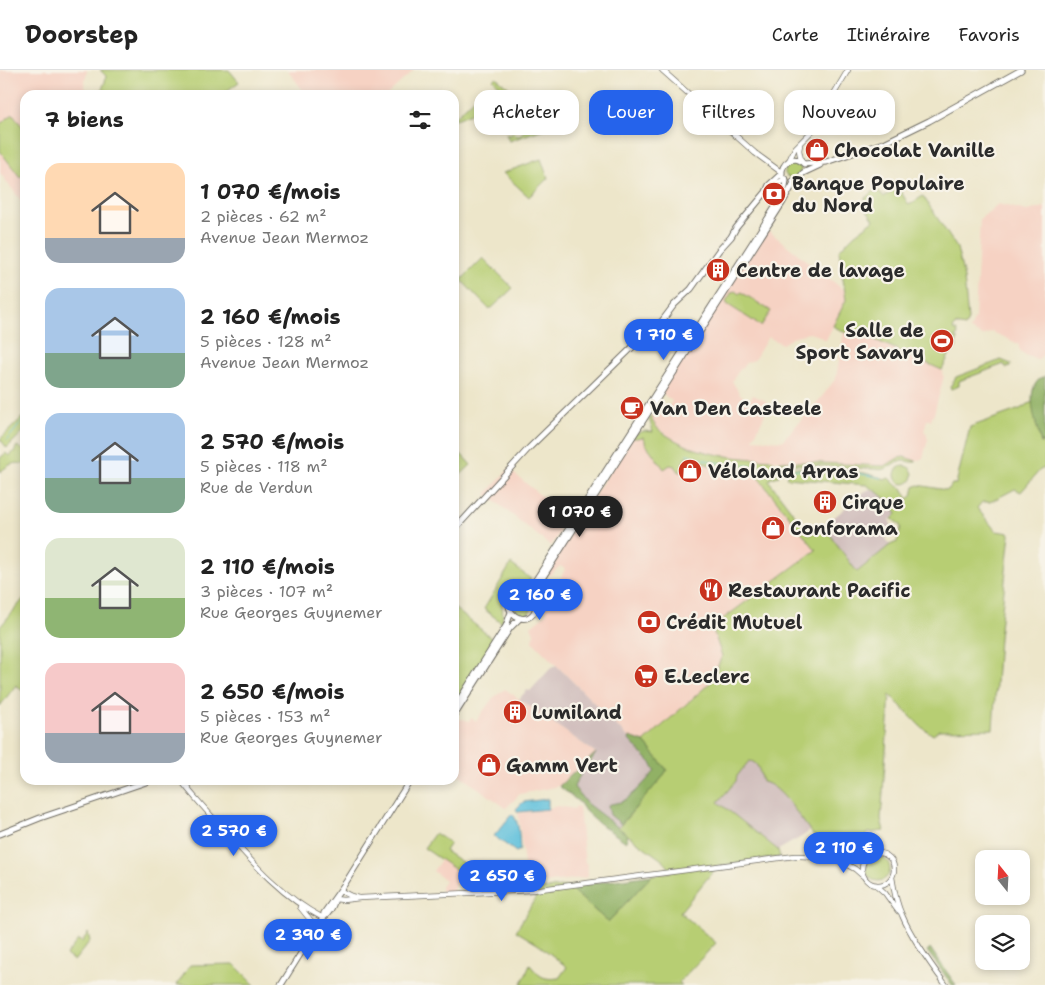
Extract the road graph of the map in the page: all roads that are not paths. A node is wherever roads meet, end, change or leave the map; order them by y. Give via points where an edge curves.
1 (662, 70) edge
2 (848, 70) edge
3 (1022, 70) edge
4 (800, 144) junction
5 (788, 162) junction
6 (803, 162) junction
7 (826, 162) junction
8 (770, 164) junction
9 (782, 172) junction
10 (804, 174) junction
11 (785, 179) junction
12 (795, 180) junction
13 (766, 192) junction
14 (459, 525) edge
15 (524, 591) junction
16 (536, 601) junction
17 (510, 612) junction
18 (520, 618) junction
19 (459, 700) edge
20 (459, 708) edge
21 (137, 785) edge
22 (187, 785) edge
23 (407, 785) edge
24 (0, 834) edge
25 (835, 858) junction
26 (867, 858) junction
27 (863, 876) junction
28 (892, 877) junction
29 (876, 885) junction
30 (341, 891) junction
31 (360, 898) junction
32 (335, 899) junction
33 (298, 904) junction
34 (901, 914) junction
35 (323, 918) junction
36 (318, 926) junction
37 (281, 985) edge
38 (946, 985) edge

1 - 8 street
2 - 4 street via 823,116
3 - 7 main road via 898,136
4 - 5 street
4 - 6 street
5 - 6 main road via 794,159
5 - 8 street
5 - 9 main road
6 - 7 main road
6 - 10 main road
7 - 10 main road
8 - 9 street
9 - 11 main road
9 - 13 main road
10 - 12 main road
11 - 12 main road
11 - 13 main road
11 - 15 main road via 786,187 776,206 539,575
12 - 16 main road via 543,577
13 - 14 main road via 662,321 529,448
15 - 16 main road via 532,594
15 - 17 main road via 511,598
16 - 18 main road via 533,614
17 - 18 main road
17 - 19 main road via 506,626
18 - 20 main road via 510,628
21 - 24 main road
22 - 33 street via 244,854
23 - 30 main road
25 - 26 street
25 - 27 street
25 - 31 street via 794,856 533,890
26 - 27 street via 862,866
26 - 28 street via 877,853 887,856 894,864
27 - 29 street
28 - 29 street via 886,884
28 - 34 street
29 - 34 street
30 - 31 street
30 - 32 main road
31 - 32 street
32 - 35 main road
33 - 35 street
33 - 36 street
34 - 38 street
35 - 36 main road
36 - 37 main road

